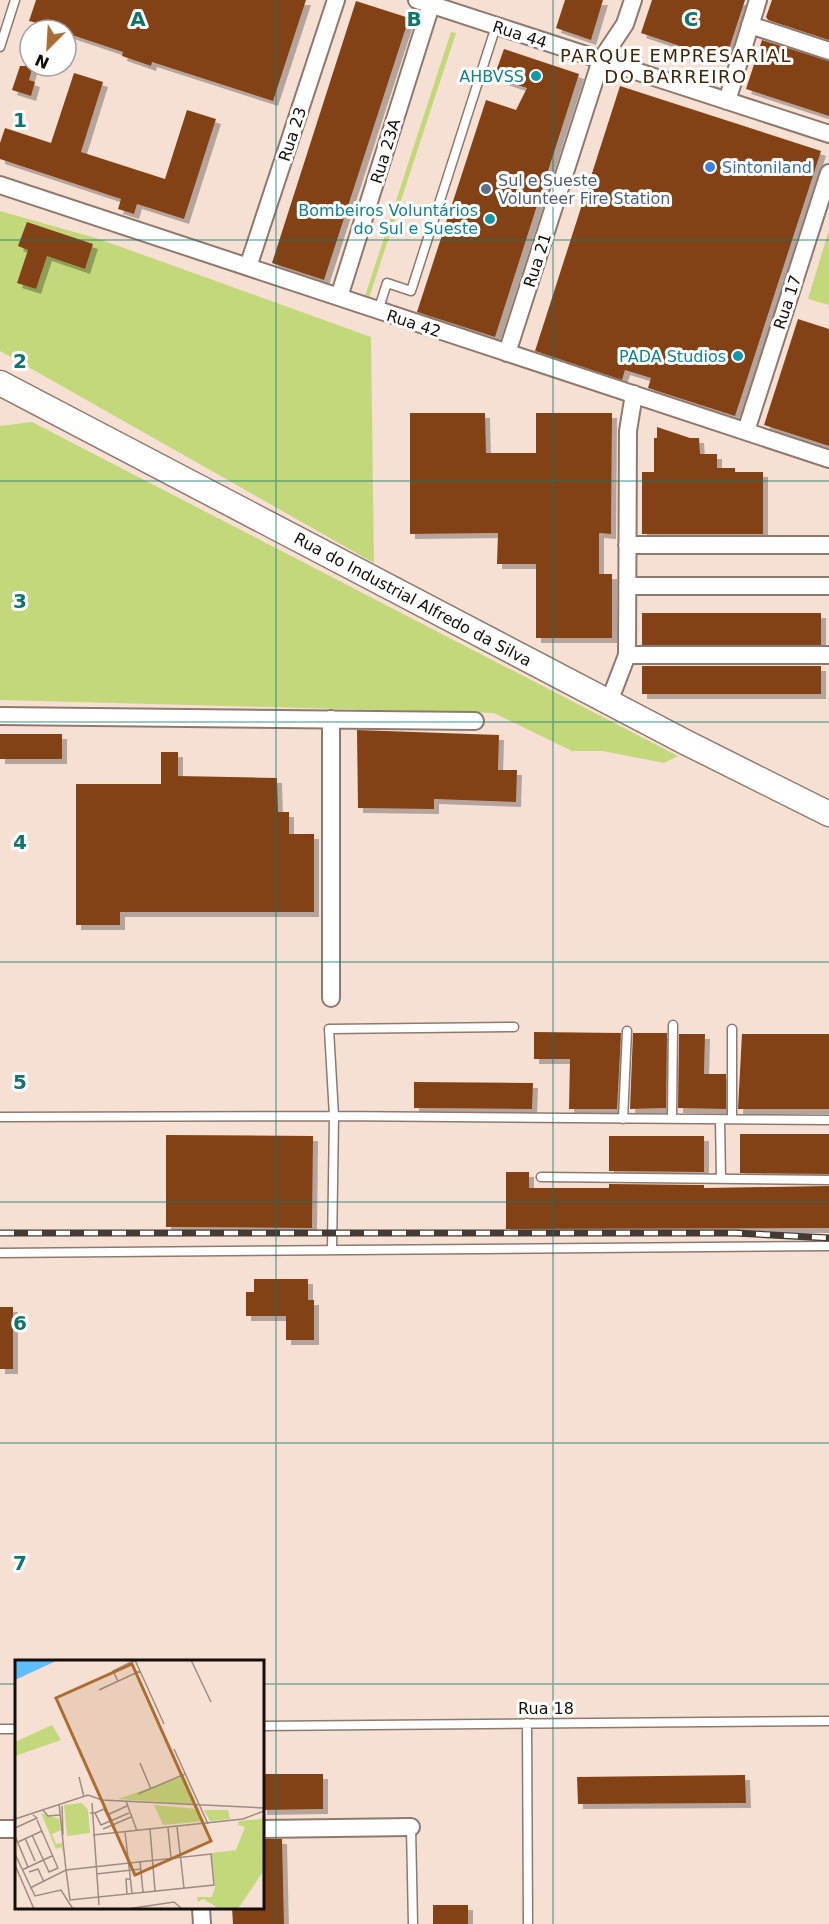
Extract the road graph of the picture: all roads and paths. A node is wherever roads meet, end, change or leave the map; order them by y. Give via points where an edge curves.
1 (15, 0) edge
2 (336, 0) edge
3 (633, 0) edge
4 (758, 0) edge
5 (424, 2) edge
6 (750, 25) junction
7 (496, 26) junction
8 (0, 47) edge
9 (829, 51) edge
10 (601, 60) junction
11 (727, 101) junction
12 (829, 134) edge
13 (829, 173) edge
14 (0, 186) edge
15 (248, 267) junction
16 (339, 297) junction
17 (378, 311) junction
18 (507, 353) junction
19 (0, 383) edge
20 (634, 394) junction
21 (746, 431) junction
22 (829, 459) edge
23 (627, 545) junction
24 (829, 545) edge
25 (627, 586) junction
26 (829, 586) edge
27 (829, 654) edge
28 (627, 655) junction
29 (609, 702) junction
30 (0, 716) edge
31 (331, 719) junction
32 (475, 720) dead end
33 (828, 813) edge
34 (331, 998) dead end
35 (673, 1025) dead end
36 (514, 1027) dead end
37 (732, 1029) dead end
38 (627, 1031) dead end
39 (334, 1116) junction
40 (0, 1117) edge
41 (623, 1119) junction
42 (672, 1119) junction
43 (732, 1119) junction
44 (720, 1120) junction
45 (829, 1120) edge
46 (541, 1177) dead end
47 (721, 1179) junction
48 (829, 1180) edge
49 (829, 1246) edge
50 (332, 1249) junction
51 (0, 1253) edge
52 (829, 1721) edge
53 (527, 1723) junction
54 (264, 1726) edge
55 (411, 1827) joint
56 (264, 1829) edge
57 (201, 1909) edge
58 (202, 1924) edge
59 (413, 1924) edge
60 (528, 1924) edge

1 - 8 lane
2 - 15 street, Rua 23
3 - 10 street, Rua 21 via 625,24
4 - 6 street
5 - 7 street, Rua 44
5 - 16 street, Rua 23A
6 - 9 street
6 - 11 street
7 - 10 street, Rua 44
7 - 17 lane via 411,291 387,283
10 - 11 street, Rua 44
10 - 18 street, Rua 21
11 - 12 street, Rua 44
13 - 21 street, Rua 17
14 - 15 street, Rua 42
15 - 16 street, Rua 42
16 - 17 street, Rua 42
17 - 18 street, Rua 42
18 - 20 street, Rua 42
19 - 29 street, Rua do Industrial Alfredo da Silva
20 - 21 street, Rua 42
20 - 23 street via 628,431
21 - 22 street, Rua 42
23 - 24 street
23 - 25 street
25 - 26 street
25 - 28 street
27 - 28 street
28 - 29 street
29 - 33 street, Rua do Industrial Alfredo da Silva
30 - 31 street
31 - 32 street
31 - 34 street
35 - 42 lane
36 - 39 lane via 329,1029
37 - 43 lane
38 - 41 lane
39 - 40 lane
39 - 41 lane
39 - 50 lane
41 - 42 lane
42 - 44 lane
43 - 44 lane
43 - 45 lane
44 - 47 lane
46 - 47 lane
47 - 48 lane
49 - 50 lane
50 - 51 lane
52 - 53 lane, Rua 18
53 - 54 lane, Rua 18
53 - 60 lane
55 - 56 street
55 - 59 lane
57 - 58 street

